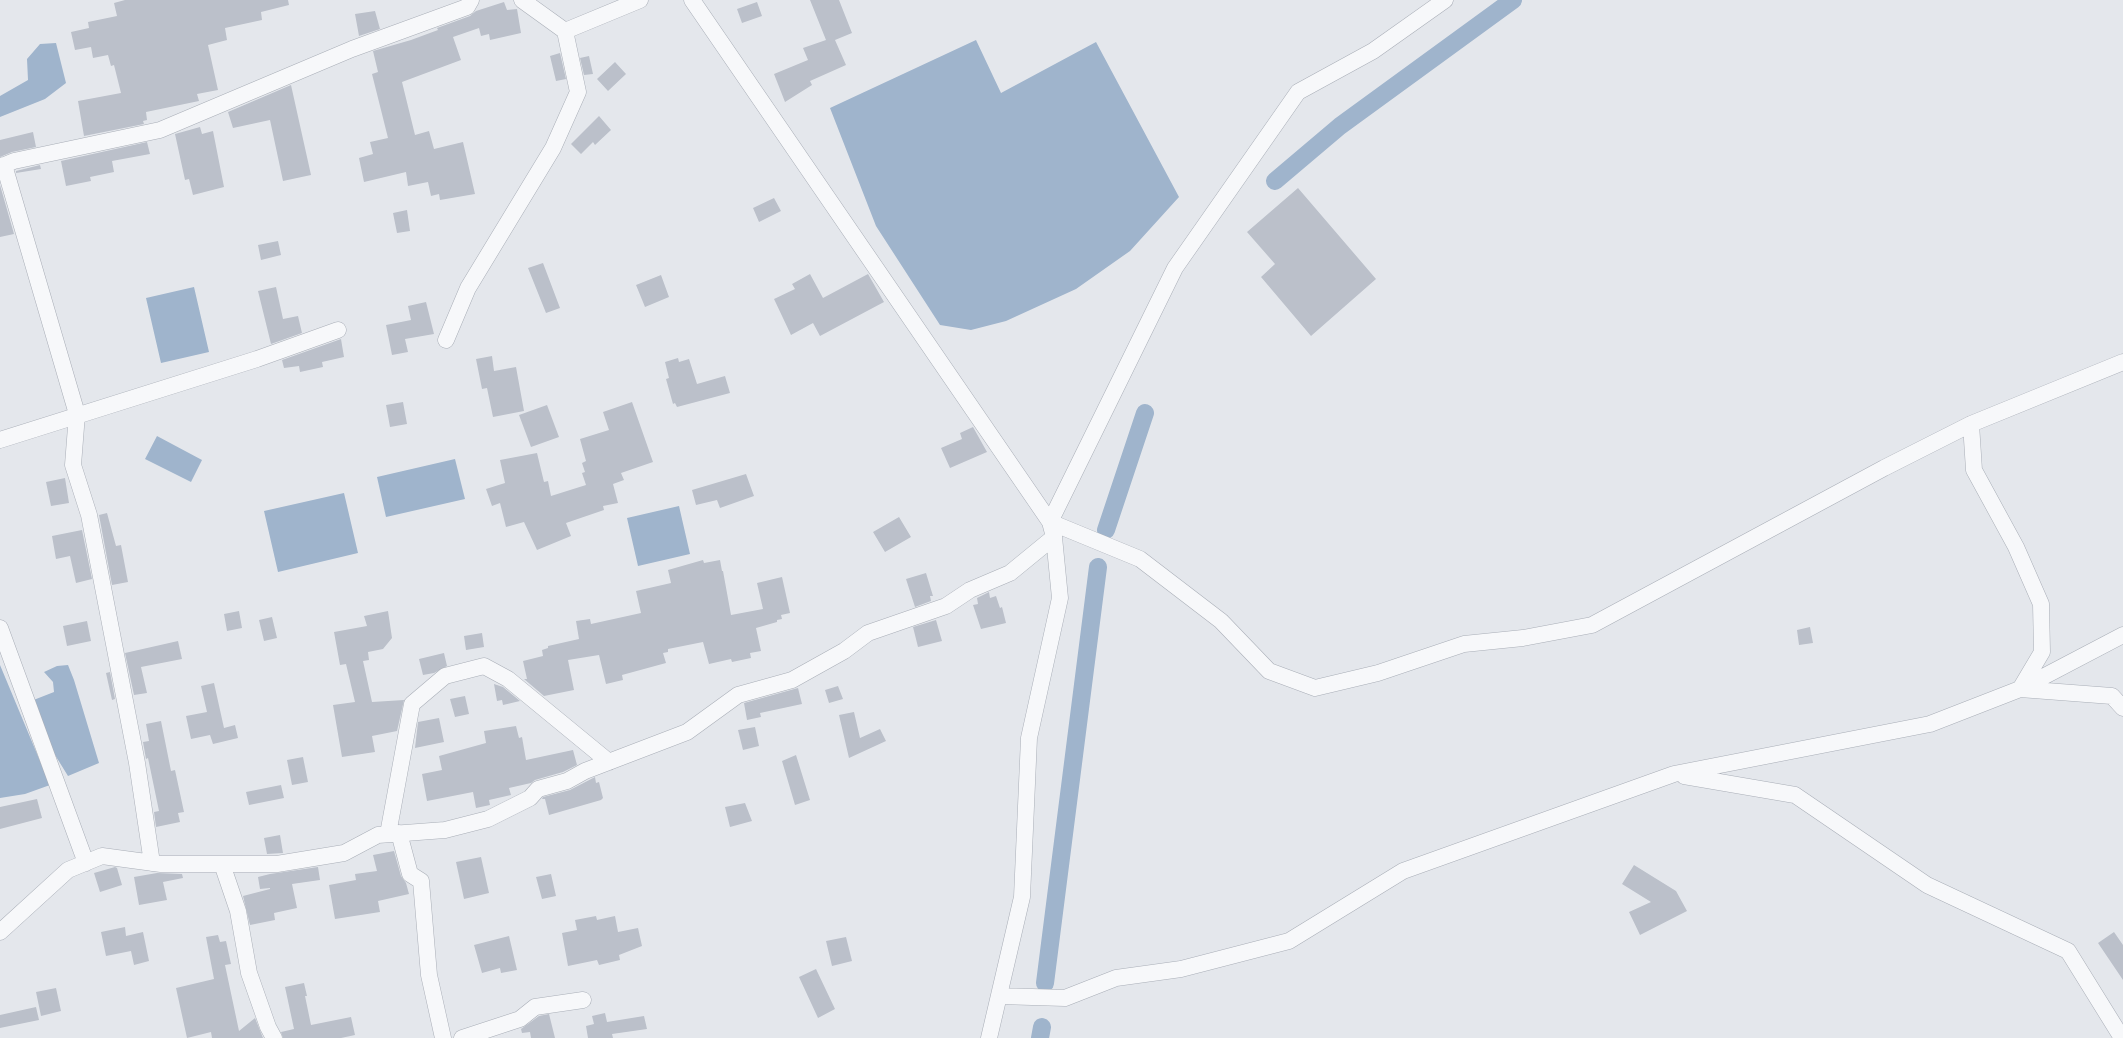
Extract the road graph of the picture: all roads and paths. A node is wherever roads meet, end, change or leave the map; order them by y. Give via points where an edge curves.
1 (471, 0) edge
2 (522, 0) edge
3 (640, 0) edge
4 (692, 0) edge
5 (1445, 0) edge
6 (565, 31) junction
7 (2, 166) edge
8 (338, 330) dead end
9 (446, 340) dead end
10 (2123, 362) edge
11 (77, 414) junction
12 (1971, 424) junction
13 (0, 440) edge
14 (1052, 530) junction
15 (0, 628) edge
16 (2123, 635) edge
17 (2020, 689) junction
18 (2123, 708) edge
19 (608, 762) junction
20 (1674, 774) junction
21 (393, 834) junction
22 (86, 863) junction
23 (152, 863) junction
24 (222, 864) junction
25 (0, 932) edge
26 (999, 996) junction
27 (583, 1000) dead end
28 (274, 1038) edge
29 (443, 1038) edge
30 (462, 1038) edge
31 (989, 1038) edge
32 (2122, 1038) edge

1 - 7 street via 467,6 352,49 160,130 14,161
2 - 6 street
3 - 6 street
4 - 14 street
5 - 14 street via 1373,51 1298,92 1175,268
6 - 9 street via 578,92 553,148 468,288
7 - 11 street
8 - 11 street via 257,359
10 - 12 street
11 - 13 street
11 - 23 street via 73,465 89,515 129,720
12 - 14 street via 1592,624 1523,638 1464,644 1378,674 1315,688 1269,671 1221,621 1140,559
12 - 17 street via 1974,470 2016,546 2041,604 2042,652
14 - 19 street via 1010,573 970,590 946,606 868,633 844,651 792,680 738,695 687,732
14 - 26 street via 1060,598 1029,738 1022,897
15 - 22 street
16 - 17 street
17 - 18 street via 2112,696
17 - 20 street via 1930,724
19 - 21 street via 567,781 538,789 530,798 488,819 445,830
19 - 21 street via 508,679 484,666 445,676 412,704
20 - 26 street via 1403,871 1289,941 1181,969 1116,978 1066,998
20 - 32 street via 1795,795 1927,885 2068,951
21 - 24 street via 378,835 344,853 277,864
21 - 29 street via 410,874 421,882 429,974
22 - 23 street via 102,856
22 - 25 street via 68,870
23 - 24 street
24 - 28 street via 238,911 249,973
26 - 31 street
27 - 30 street via 534,1007 520,1019

